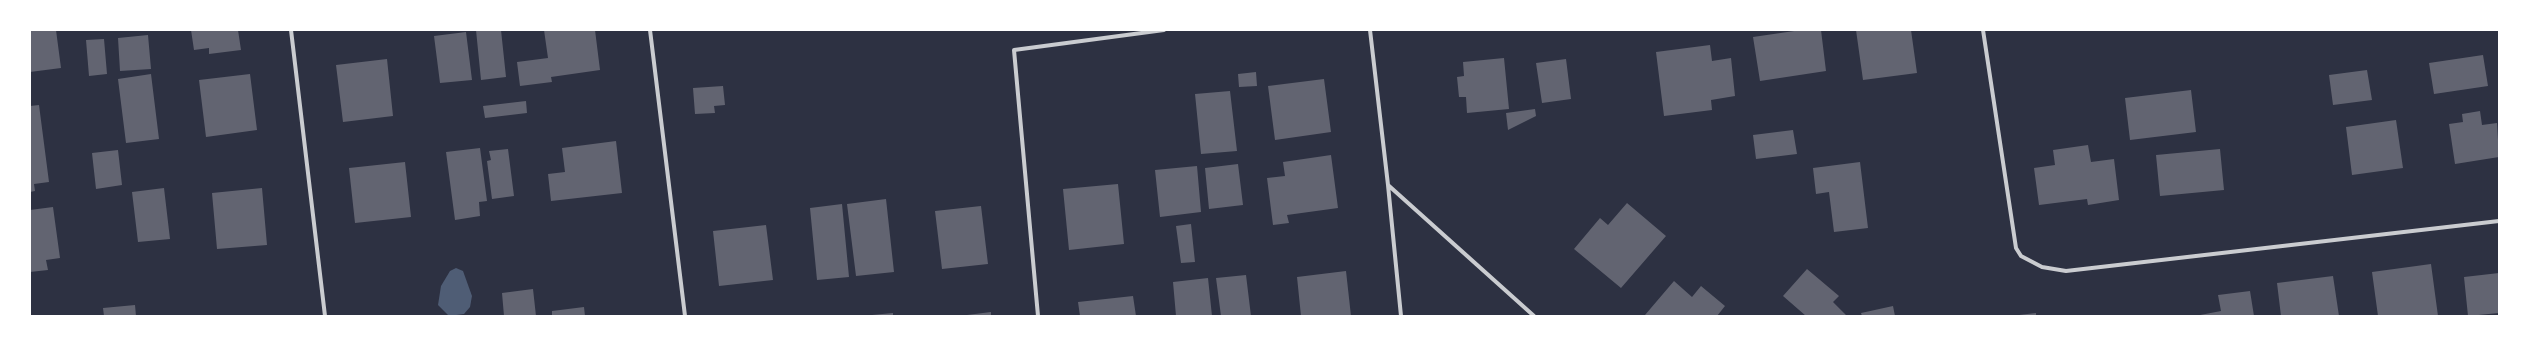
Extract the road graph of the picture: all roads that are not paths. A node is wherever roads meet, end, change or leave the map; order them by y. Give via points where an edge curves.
1 (291, 30) edge
2 (650, 30) edge
3 (1164, 30) edge
4 (1370, 30) edge
5 (1983, 30) edge
6 (1388, 185) junction
7 (2499, 221) edge
8 (325, 316) edge
9 (685, 316) edge
10 (1038, 316) edge
11 (1401, 316) edge
12 (1534, 316) edge

1 - 8 street
2 - 9 street
3 - 10 street via 1014,50
4 - 6 street
5 - 7 street via 2016,248 2021,256 2042,267 2066,271
6 - 11 street
6 - 12 street

